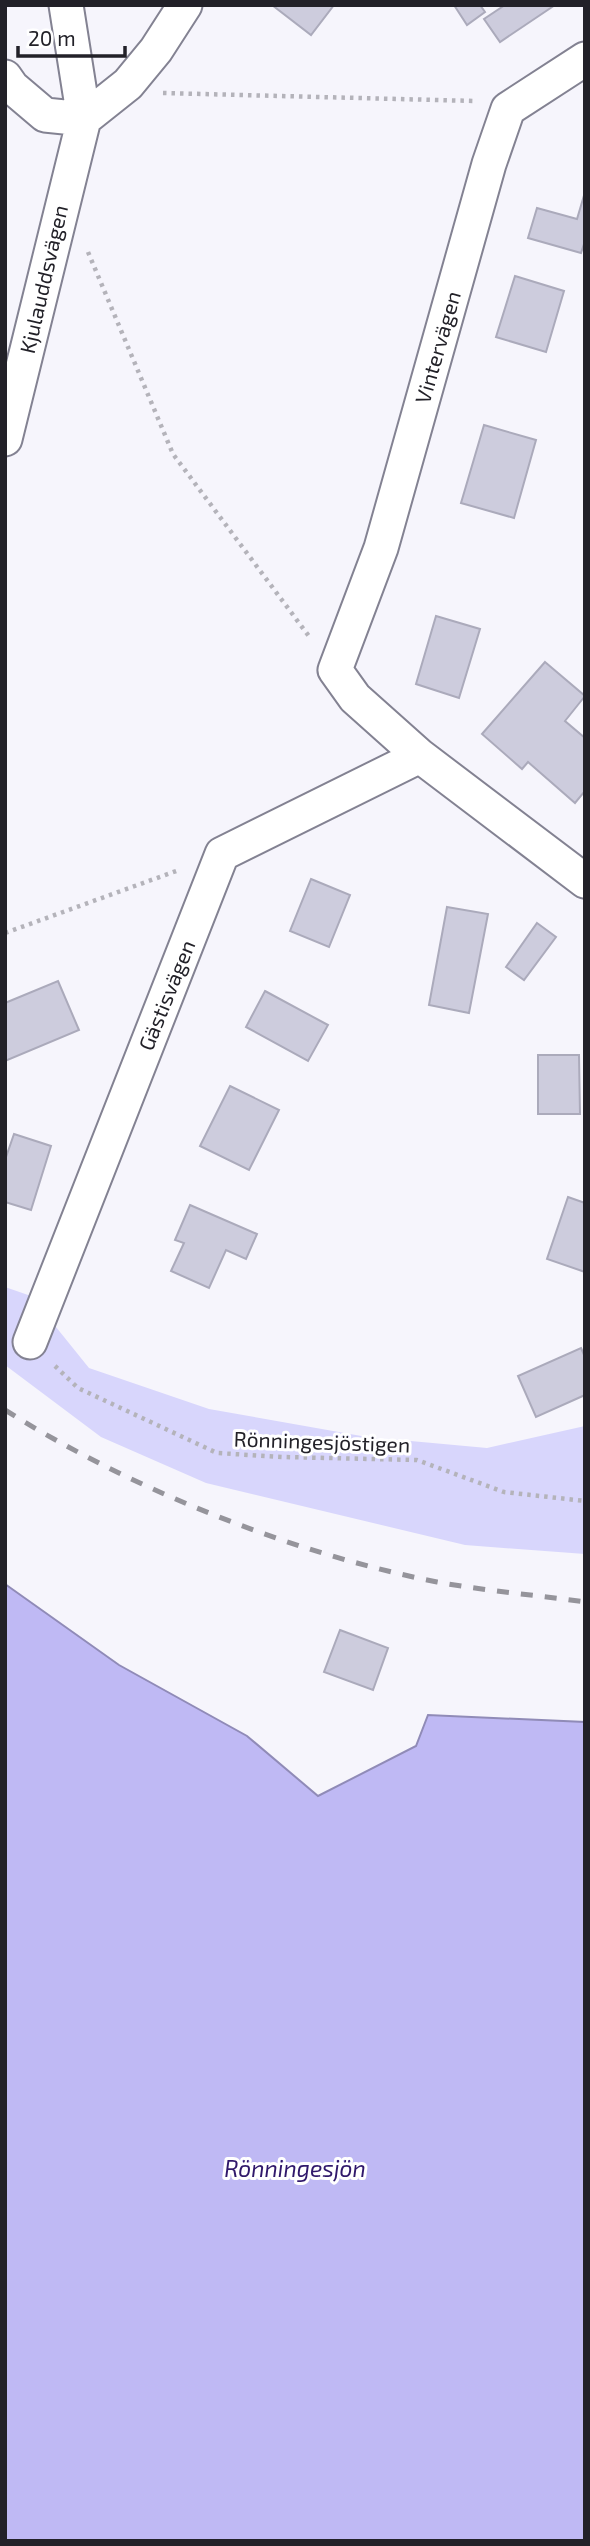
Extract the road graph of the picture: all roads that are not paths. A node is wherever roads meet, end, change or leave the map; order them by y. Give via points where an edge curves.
1 (66, 5) edge
2 (185, 5) edge
3 (585, 59) edge
4 (5, 77) edge
5 (84, 119) junction
6 (5, 439) edge
7 (420, 756) junction
8 (585, 881) edge
9 (30, 1342) road end

1 - 5 street
2 - 5 street via 128,84
3 - 7 street, Vintervägen via 508,109 381,548 335,670 355,698
4 - 5 street via 45,115
5 - 6 street, Kjulauddsvägen
7 - 8 street
7 - 9 street, Gästisvägen via 222,854

